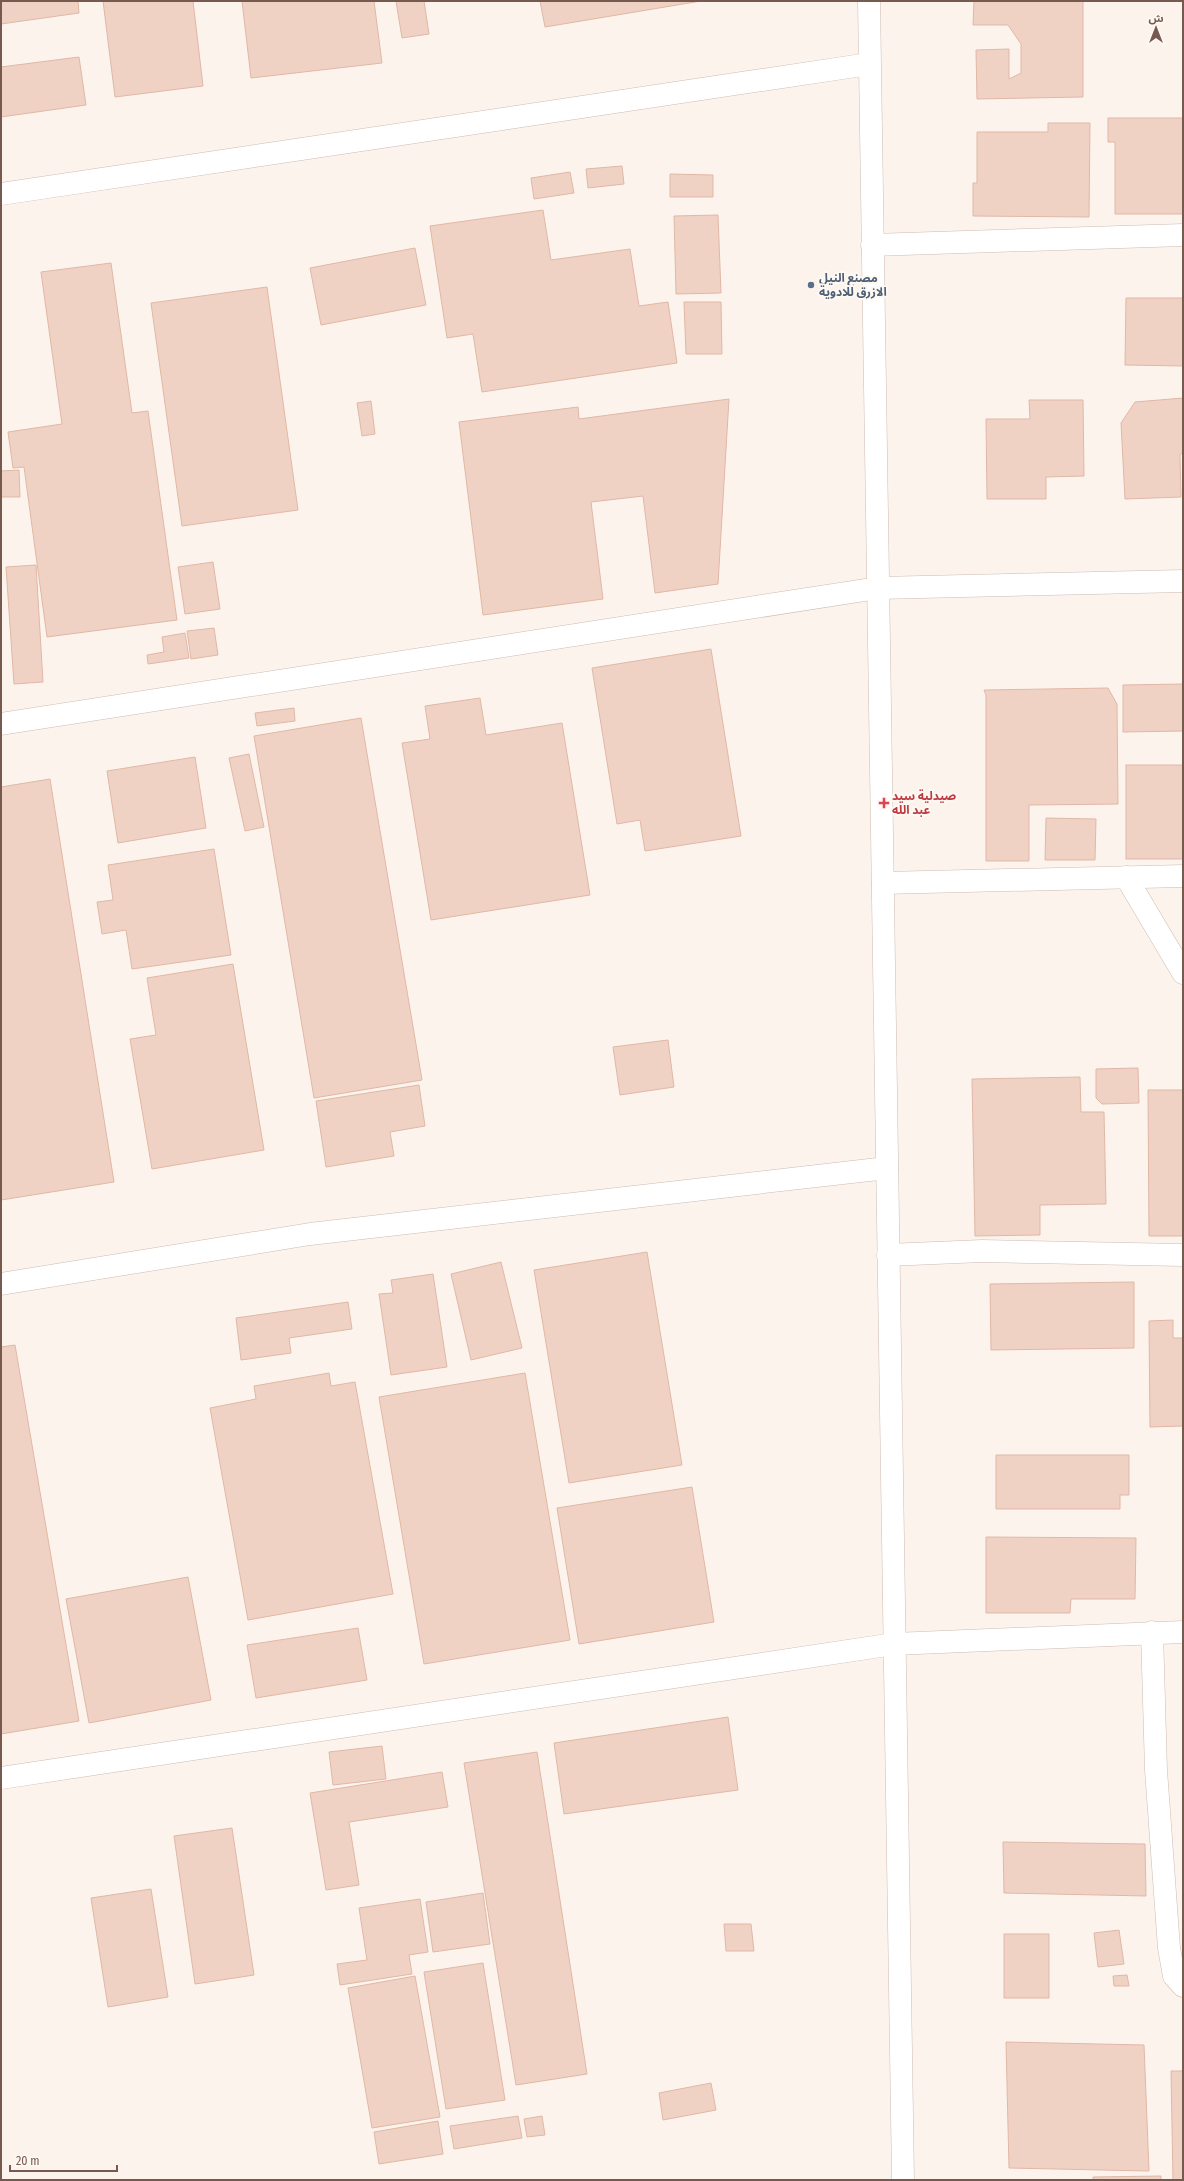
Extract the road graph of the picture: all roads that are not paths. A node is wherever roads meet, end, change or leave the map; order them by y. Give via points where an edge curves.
1 (869, 1) edge
2 (870, 64) junction
3 (1, 194) edge
4 (1183, 236) edge
5 (872, 245) junction
6 (1183, 581) edge
7 (878, 588) junction
8 (1, 724) edge
9 (1183, 876) edge
10 (1126, 877) junction
11 (883, 884) junction
12 (1183, 973) edge
13 (887, 1168) junction
14 (888, 1255) junction
15 (1183, 1255) edge
16 (1, 1284) edge
17 (1152, 1632) junction
18 (1183, 1632) edge
19 (894, 1644) junction
20 (1, 1778) edge
21 (1183, 1986) edge
22 (903, 2180) edge

1 - 2 street
2 - 3 street
2 - 5 street
4 - 5 street
5 - 7 street
6 - 7 street
7 - 8 street
7 - 11 street
9 - 10 street
10 - 11 street
10 - 12 street
11 - 13 street
13 - 14 street
13 - 16 street via 310,1234
14 - 15 street via 982,1250
14 - 19 street
17 - 18 street
17 - 19 street
17 - 21 street via 1156,1770 1169,1948 1174,1976
19 - 20 street
19 - 22 street

